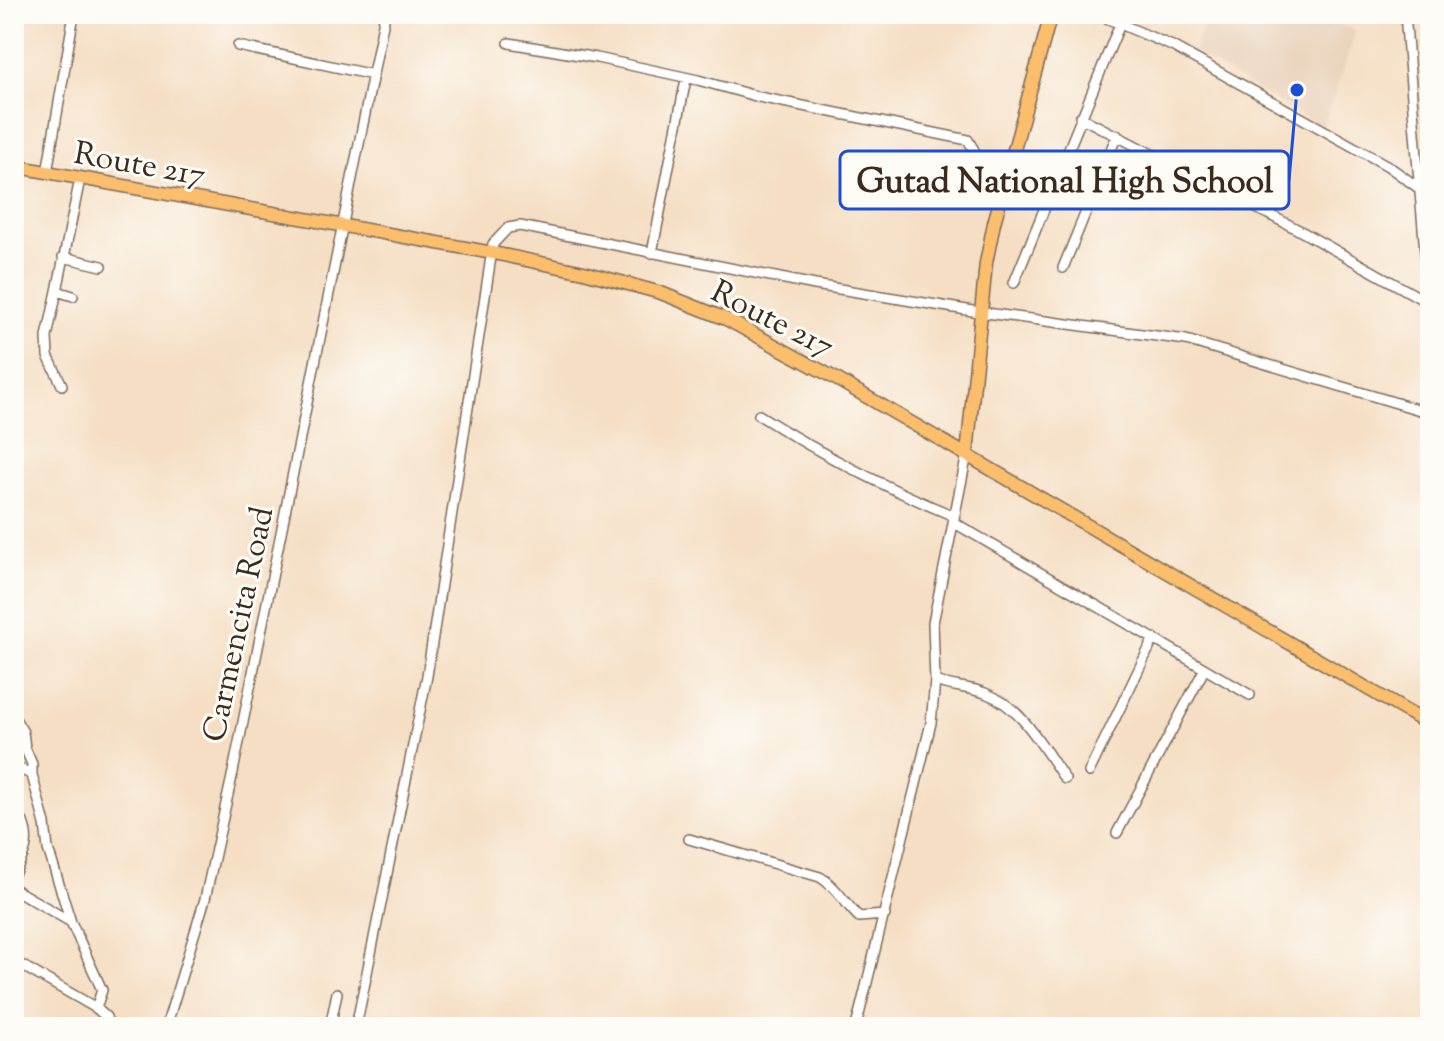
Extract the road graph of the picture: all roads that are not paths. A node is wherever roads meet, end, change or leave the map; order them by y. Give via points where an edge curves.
1 (74, 14) edge
2 (385, 14) edge
3 (1051, 14) edge
4 (1097, 14) edge
5 (1405, 14) edge
6 (1412, 14) edge
7 (1122, 18) edge
8 (1430, 21) edge
9 (509, 43) dead end
10 (238, 46) dead end
11 (373, 75) junction
12 (686, 79) junction
13 (1080, 117) junction
14 (1117, 135) junction
15 (14, 166) edge
16 (969, 169) dead end
17 (47, 173) junction
18 (80, 179) junction
19 (1420, 189) junction
20 (1430, 196) edge
21 (342, 227) junction
22 (493, 253) junction
23 (652, 253) junction
24 (63, 257) junction
25 (102, 266) dead end
26 (1063, 268) dead end
27 (1014, 283) dead end
28 (57, 291) junction
29 (73, 296) dead end
30 (1429, 303) edge
31 (1430, 311) edge
32 (979, 312) junction
33 (62, 385) dead end
34 (1430, 413) edge
35 (759, 415) dead end
36 (967, 454) junction
37 (953, 519) junction
38 (1154, 638) junction
39 (1204, 670) junction
40 (935, 681) junction
41 (1250, 695) dead end
42 (14, 717) edge
43 (1430, 725) edge
44 (14, 766) edge
45 (1089, 772) dead end
46 (32, 775) junction
47 (1065, 779) dead end
48 (14, 817) edge
49 (1117, 833) dead end
50 (689, 839) dead end
51 (14, 874) edge
52 (14, 889) edge
53 (885, 915) junction
54 (71, 922) junction
55 (14, 961) edge
56 (337, 993) dead end
57 (96, 1008) junction
58 (109, 1027) edge
59 (166, 1027) edge
60 (330, 1027) edge
61 (356, 1027) edge
62 (856, 1027) edge

1 - 17 street
2 - 11 street, Carmencita Road
3 - 32 main road via 994,223
4 - 7 street
5 - 19 street
6 - 8 street
7 - 13 street
7 - 19 street via 1388,166
9 - 12 street
10 - 11 street
11 - 21 street, Carmencita Road
12 - 16 street via 968,140 974,150
12 - 23 street
13 - 14 street
13 - 27 street
14 - 26 street
14 - 30 street
15 - 17 main road, Route 217
17 - 18 main road, Route 217
18 - 21 main road, Route 217
18 - 24 street
19 - 20 street
19 - 30 street
21 - 22 main road, Route 217
21 - 59 street, Carmencita Road via 209,885
22 - 23 street via 493,244 508,228 520,226
22 - 36 main road, Route 217 via 661,293 726,319
22 - 61 street via 427,676
23 - 32 street
24 - 25 street
24 - 28 street
28 - 29 street
28 - 33 street via 48,356
30 - 31 street
32 - 34 street via 1186,340
32 - 36 main road
35 - 37 street via 892,491
36 - 37 street
36 - 43 main road, Route 217
37 - 38 street
37 - 40 street via 933,623
38 - 39 street
38 - 45 street
39 - 41 street
39 - 49 street
40 - 47 street via 978,690 1004,704 1033,730
40 - 53 street via 931,723
42 - 46 street via 23,732
44 - 46 street
46 - 54 street
48 - 51 street via 23,822 28,838
50 - 53 street via 820,877 859,917
52 - 54 street
53 - 62 street
54 - 57 street via 102,990
55 - 57 street
56 - 60 street
57 - 58 street

